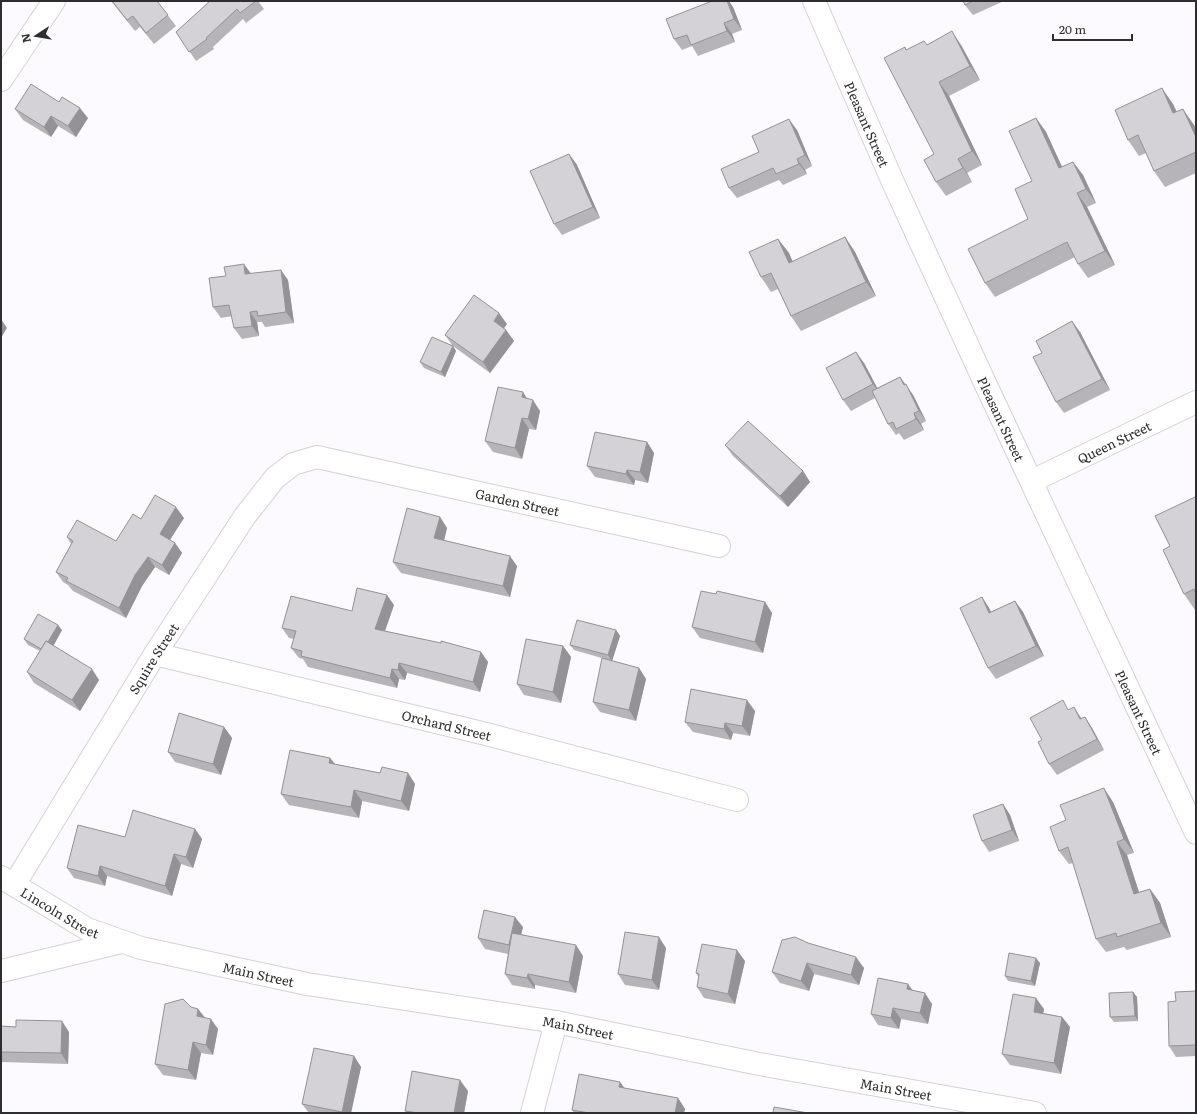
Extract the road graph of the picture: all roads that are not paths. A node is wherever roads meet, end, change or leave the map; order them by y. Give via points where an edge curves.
1 (54, 1) edge
2 (814, 1) edge
3 (1, 80) edge
4 (1196, 402) edge
5 (317, 456) joint
6 (1032, 481) junction
7 (719, 546) dead end
8 (155, 654) junction
9 (738, 800) dead end
10 (1196, 833) edge
11 (8, 881) edge
12 (121, 942) junction
13 (1, 971) edge
14 (556, 1022) junction
15 (532, 1113) edge
16 (1035, 1113) edge

1 - 3 street
2 - 6 street, Pleasant Street via 892,180
4 - 6 street, Queen Street
5 - 7 street, Garden Street
5 - 8 street, Squire Street via 293,464 275,478 246,516
6 - 10 street, Pleasant Street
8 - 9 street, Orchard Street via 486,734
8 - 11 street, Squire Street
11 - 12 street, Lincoln Street via 87,928
12 - 13 street
12 - 14 street, Main Street via 307,984
14 - 15 street
14 - 16 street, Main Street via 753,1062

